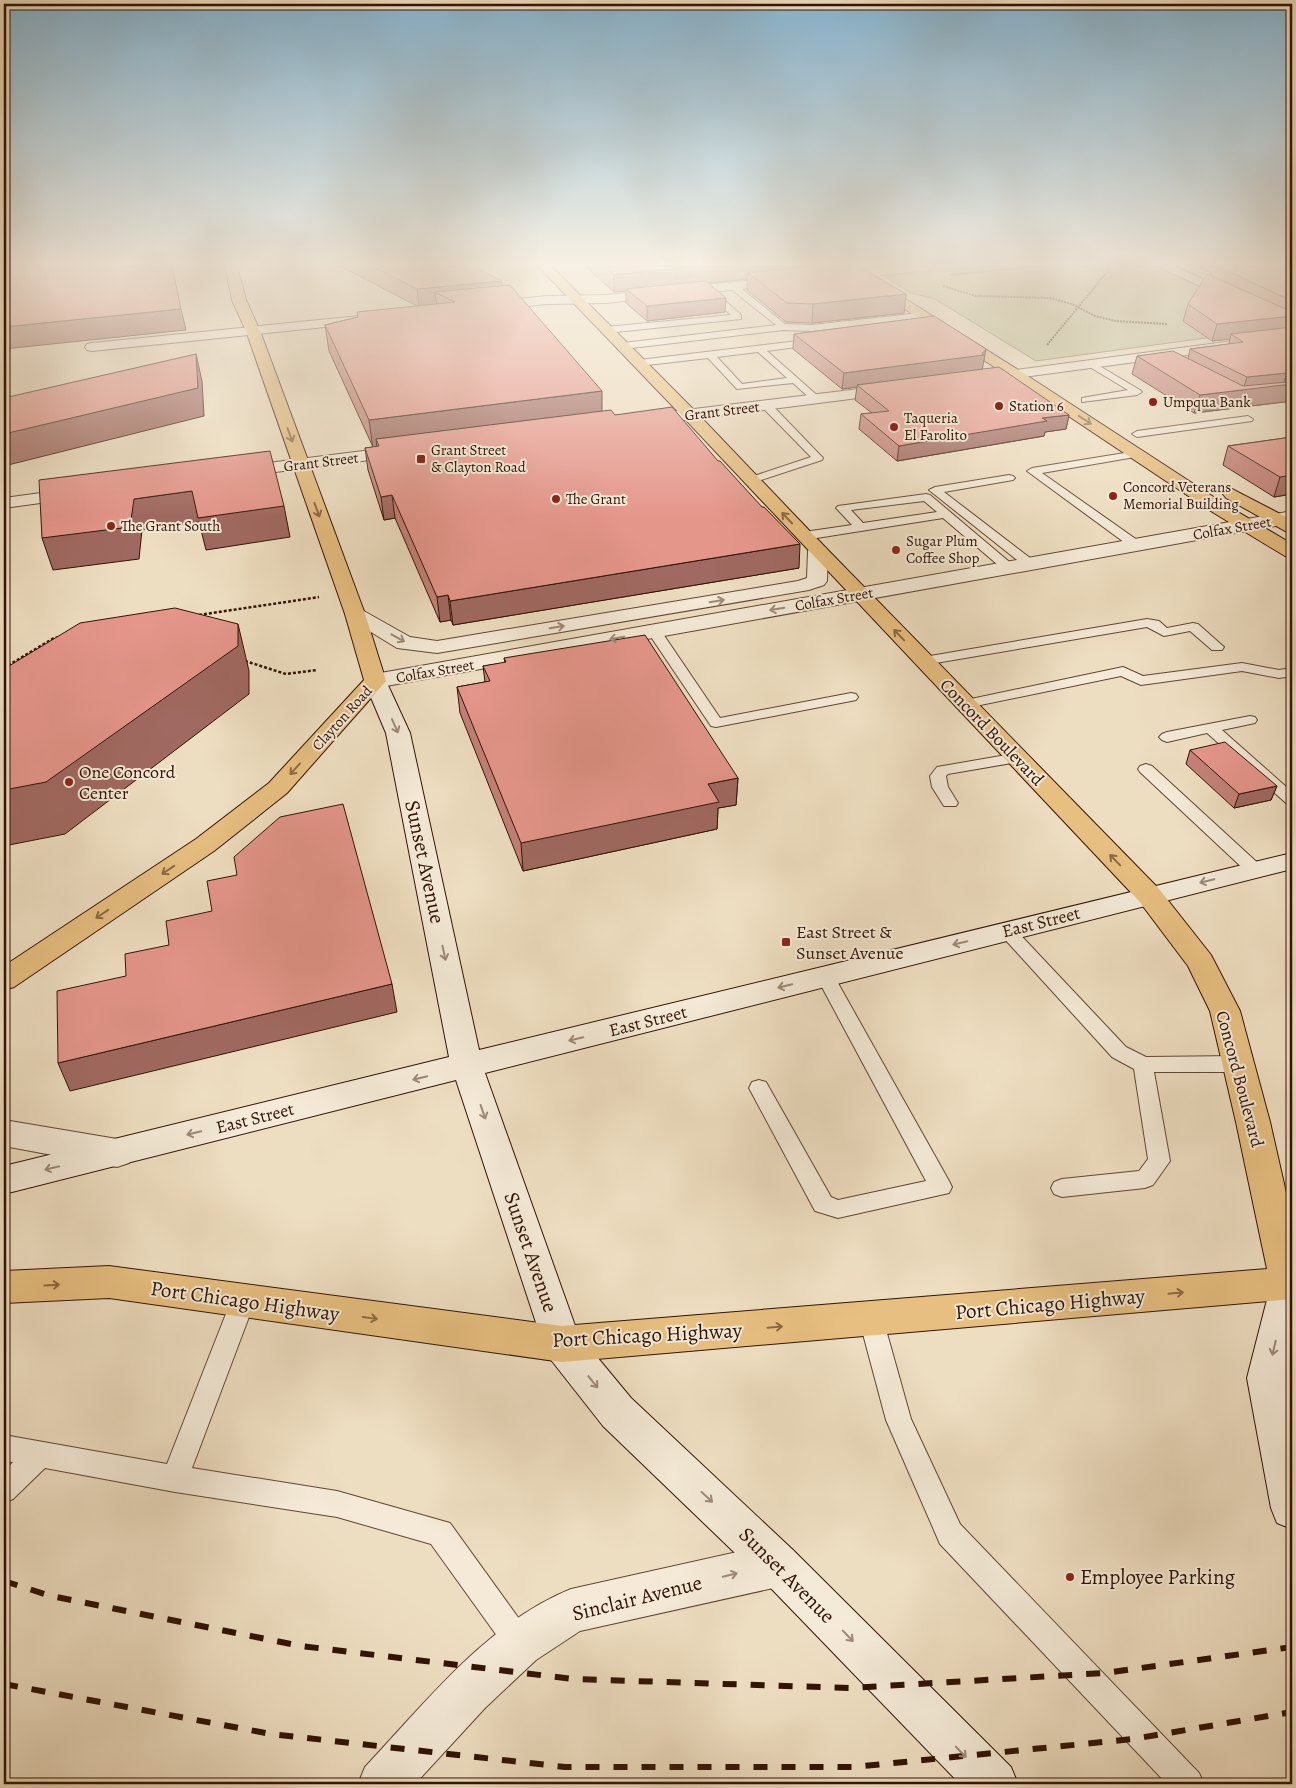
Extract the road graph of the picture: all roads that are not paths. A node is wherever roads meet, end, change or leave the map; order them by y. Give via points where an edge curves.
1 (260, 349) edge
2 (626, 349) edge
3 (756, 349) edge
4 (760, 349) edge
5 (981, 349) edge
6 (1205, 349) edge
7 (710, 354) junction
8 (1155, 356) junction
9 (639, 363) junction
10 (1090, 364) junction
11 (1172, 364) edge
12 (1018, 368) junction
13 (1039, 371) junction
14 (795, 380) junction
15 (967, 380) edge
16 (910, 387) edge
17 (816, 399) junction
18 (1085, 400) junction
19 (766, 406) junction
20 (1100, 410) dead end
21 (690, 415) junction
22 (1248, 419) edge
23 (642, 421) edge
24 (1130, 429) joint
25 (416, 450) edge
26 (1162, 450) dead end
27 (1137, 454) junction
28 (300, 464) junction
29 (217, 475) edge
30 (1009, 478) dead end
31 (752, 480) junction
32 (1218, 485) dead end
33 (91, 491) edge
34 (4, 503) edge
35 (946, 514) junction
36 (1288, 521) edge
37 (1248, 525) junction
38 (860, 527) junction
39 (804, 536) junction
40 (1136, 545) junction
41 (818, 551) junction
42 (1292, 552) edge
43 (1030, 564) junction
44 (1009, 568) junction
45 (860, 594) junction
46 (355, 614) junction
47 (654, 631) junction
48 (1217, 647) dead end
49 (924, 661) junction
50 (1286, 673) edge
51 (375, 681) junction
52 (851, 696) dead end
53 (966, 704) junction
54 (1250, 720) dead end
55 (1210, 728) junction
56 (1167, 737) dead end
57 (1018, 758) junction
58 (1146, 769) dead end
59 (1292, 800) edge
60 (950, 803) dead end
61 (1292, 861) edge
62 (1255, 870) junction
63 (1149, 895) junction
64 (1007, 931) junction
65 (826, 976) junction
66 (4, 980) edge
67 (1238, 1064) junction
68 (1143, 1065) junction
69 (467, 1066) junction
70 (759, 1088) dead end
71 (4, 1133) edge
72 (117, 1153) junction
73 (4, 1180) edge
74 (1062, 1188) dead end
75 (1291, 1286) edge
76 (4, 1287) edge
77 (243, 1300) junction
78 (871, 1319) junction
79 (562, 1344) junction
80 (4, 1448) edge
81 (40, 1454) junction
82 (175, 1479) junction
83 (4, 1490) edge
84 (1292, 1508) edge
85 (778, 1565) junction
86 (520, 1644) junction
87 (382, 1784) edge
88 (994, 1784) edge
89 (1188, 1784) edge

1 -> 28 main road, Clayton Road
2 - 9 main road, Concord Boulevard
3 - 7 lane
4 - 14 lane
5 - 12 main road
6 - 8 street
7 - 9 lane
7 - 14 lane via 740,387
8 - 10 street
8 - 11 lane
9 - 21 main road, Concord Boulevard
10 - 13 street
10 - 18 lane via 1137,392
12 - 13 street
12 - 15 street
12 -> 27 main road
13 - 18 main road
14 - 17 lane
16 - 17 street, Grant Street
17 - 19 street, Grant Street
18 - 20 main road
19 - 21 street, Grant Street
19 - 31 lane via 818,458
21 - 23 street, Grant Street
21 - 31 main road, Concord Boulevard
22 - 24 lane
24 - 26 main road
25 - 28 street, Grant Street
27 - 37 main road
27 - 40 lane via 1032,471
28 - 29 street, Grant Street
28 -> 46 main road, Clayton Road
30 - 43 lane via 935,490
39 -> 31 main road, Concord Boulevard
32 - 36 main road via 1251,506
33 - 34 street
35 - 38 lane
35 - 38 lane via 926,497 842,508
35 - 44 lane
36 - 37 street, Colfax Street
37 - 40 street, Colfax Street
37 - 42 main road
38 - 39 lane
39 - 41 main road, Concord Boulevard
40 - 43 street, Colfax Street
41 - 45 main road, Concord Boulevard
46 -> 41 street, Colfax Street via 405,643 437,647 802,586 817,581
43 - 44 street, Colfax Street
44 - 45 street, Colfax Street
45 -> 47 street, Colfax Street
49 -> 45 main road, Concord Boulevard
46 - 51 main road, Clayton Road
47 -> 51 street, Colfax Street
47 - 52 lane via 716,723
48 - 49 lane via 1193,627 1164,632 1148,622
49 - 53 main road, Concord Boulevard
50 - 53 lane via 1242,667 1140,680 1122,671
51 -> 66 main road, Clayton Road via 278,788 205,845
51 -> 69 street, Sunset Avenue via 398,733
53 - 57 main road, Concord Boulevard
54 - 55 lane
55 - 56 lane
55 - 59 lane
57 - 60 lane via 943,770 938,776 940,787
63 -> 57 main road, Concord Boulevard
58 - 62 lane
61 - 62 street, East Street
62 -> 63 street, East Street
63 - 64 street, East Street
63 - 67 main road, Concord Boulevard via 1201,962 1225,1011
64 -> 65 street, East Street
64 - 68 lane via 1119,1052
65 -> 69 street, East Street
65 - 70 lane via 941,1187 838,1208 823,1204
67 - 68 lane
67 - 75 main road, Concord Boulevard
68 - 74 lane via 1158,1161 1145,1179
69 -> 72 street, East Street
69 -> 79 street, Sunset Avenue
71 - 72 street
72 -> 73 street, East Street
78 -> 75 main road, Port Chicago Highway
75 -> 84 street, Concord Boulevard via 1267,1378
76 -> 77 main road, Port Chicago Highway via 109,1282
77 -> 79 main road, Port Chicago Highway
77 - 82 lane
79 -> 78 main road, Port Chicago Highway
78 - 89 lane via 899,1420 950,1534
79 -> 85 street, Sunset Avenue via 616,1412
80 - 81 lane
81 - 82 lane
81 - 83 lane
82 - 86 lane via 337,1504 440,1533
86 -> 85 street, Sinclair Avenue via 571,1611
85 -> 88 street, Sunset Avenue
86 - 87 street, Sinclair Avenue via 468,1691

